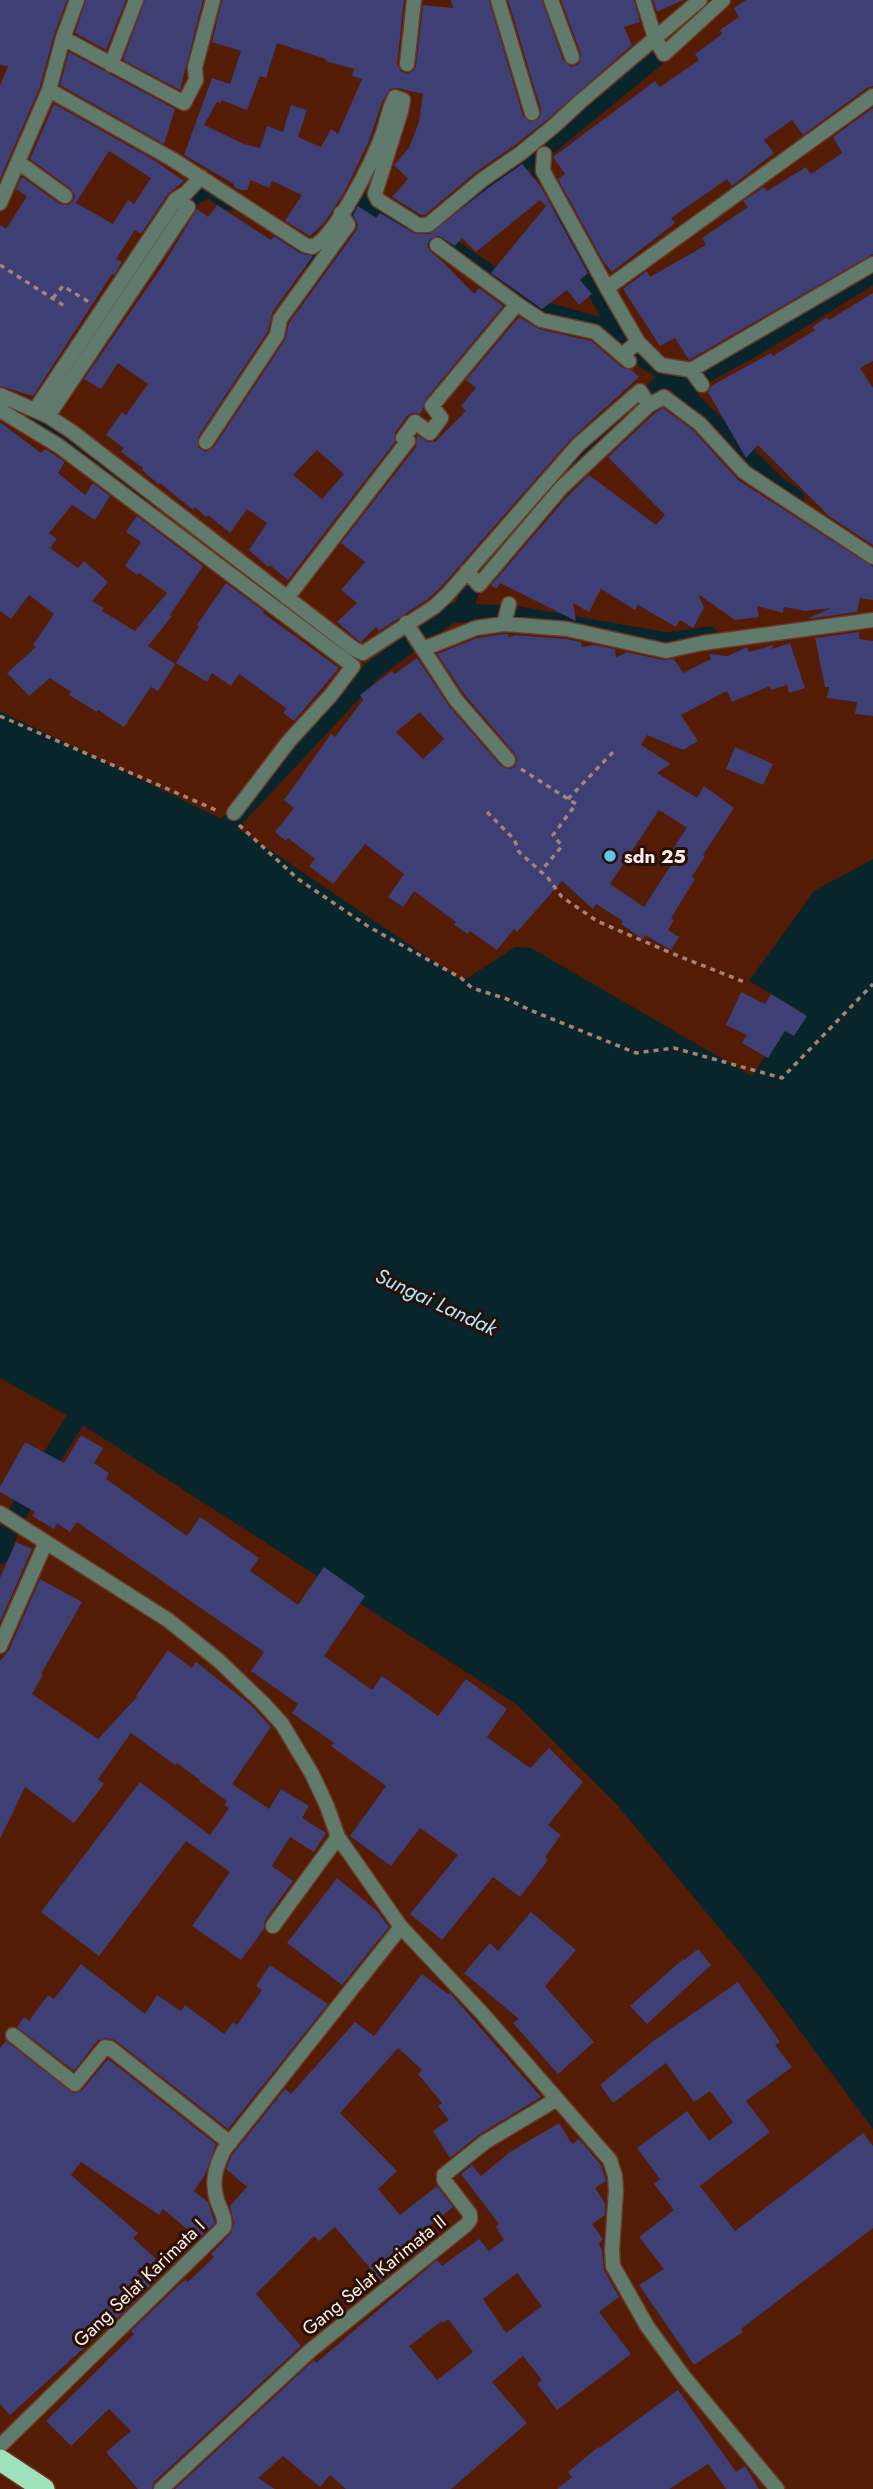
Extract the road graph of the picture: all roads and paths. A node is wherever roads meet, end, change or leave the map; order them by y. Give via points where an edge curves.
1 (77, 0) edge
2 (136, 0) edge
3 (212, 0) edge
4 (414, 0) edge
5 (498, 0) edge
6 (551, 0) edge
7 (643, 0) edge
8 (700, 0) edge
9 (723, 0) edge
10 (63, 38) junction
11 (655, 38) junction
12 (572, 57) dead end
13 (407, 64) dead end
14 (111, 65) junction
15 (49, 90) junction
16 (873, 96) edge
17 (533, 113) dead end
18 (544, 154) dead end
19 (18, 162) junction
20 (201, 177) junction
21 (65, 196) dead end
22 (0, 203) edge
23 (344, 217) junction
24 (437, 245) dead end
25 (873, 264) edge
26 (0, 265) edge
27 (607, 288) junction
28 (53, 298) junction
29 (93, 304) dead end
30 (517, 304) junction
31 (66, 307) dead end
32 (638, 342) junction
33 (691, 370) junction
34 (702, 385) dead end
35 (0, 395) edge
36 (649, 405) junction
37 (0, 410) edge
38 (40, 412) junction
39 (206, 442) dead end
40 (549, 476) junction
41 (140, 484) junction
42 (561, 488) junction
43 (130, 498) junction
44 (230, 552) junction
45 (873, 557) edge
46 (220, 565) junction
47 (467, 571) junction
48 (287, 598) junction
49 (509, 604) dead end
50 (873, 620) edge
51 (406, 623) junction
52 (504, 624) junction
53 (423, 649) junction
54 (363, 653) junction
55 (353, 666) junction
56 (0, 716) edge
57 (616, 749) dead end
58 (508, 760) joint
59 (568, 799) junction
60 (487, 812) dead end
61 (233, 818) junction
62 (541, 871) junction
63 (747, 983) dead end
64 (873, 984) edge
65 (2, 1519) edge
66 (46, 1542) junction
67 (0, 1646) edge
68 (338, 1837) junction
69 (273, 1926) dead end
70 (401, 1927) junction
71 (13, 2035) dead end
72 (556, 2099) junction
73 (230, 2143) junction
74 (0, 2446) edge
75 (0, 2460) edge
76 (44, 2489) edge
77 (162, 2489) edge
78 (777, 2489) edge

1 - 10 street
2 - 14 street
3 - 14 street via 195,80 184,103
4 - 13 street
5 - 17 street
6 - 12 street
7 - 11 street
8 - 11 street
9 - 11 street via 664,54
10 - 14 street
10 - 15 street
11 - 23 street via 554,127 428,225 418,225 375,194 401,111 403,100 398,98
15 - 19 street
15 - 20 street
16 - 27 street
18 - 27 street via 543,171
19 - 21 street
19 - 22 street
20 - 23 street via 308,247 317,246
20 - 38 street via 176,199
23 - 39 street via 280,319 277,335
24 - 30 street
25 - 33 street
26 - 28 path
27 - 32 street
28 - 29 path via 63,286
28 - 31 path
30 - 32 street via 541,320 595,332 625,358
30 - 48 street via 432,406 441,418 429,433 415,422 403,438 408,441
32 - 33 street via 662,365
33 - 34 street
35 - 38 street
36 - 40 street via 640,392
36 - 42 street
36 - 45 street via 664,397 700,424 744,472
37 - 43 street
38 - 41 street
40 - 42 street
40 - 47 street
41 - 43 street
41 - 44 street
42 - 47 street via 479,585
43 - 46 street
44 - 46 street
44 - 48 street
46 - 55 street
47 - 51 street via 434,607
48 - 54 street
49 - 52 street
50 - 52 street via 666,651 567,629
51 - 53 street
51 - 54 street
52 - 53 street via 477,628
53 - 58 street via 456,700
54 - 55 street
55 - 61 street via 289,741
56 - 61 path
57 - 59 path
58 - 59 path
59 - 62 path via 576,804 552,835 562,846
60 - 62 path
61 - 64 path via 299,879 472,988 636,1053 674,1048 782,1078
62 - 63 path via 562,897 597,921
65 - 66 street
66 - 67 street
66 - 68 street via 168,1620 263,1703 282,1724 312,1774
68 - 69 street
68 - 70 street
70 - 72 street
70 - 73 street, Gang Selat Karimata I
71 - 73 street via 75,2084 105,2047 110,2048
72 - 77 street, Gang Selat Karimata II via 485,2142 443,2175 470,2214 467,2225 260,2395
72 - 78 street via 610,2160 616,2190 613,2266 618,2276 684,2377
73 - 74 street, Gang Selat Karimata I via 216,2167 214,2181 224,2227
75 - 76 highway

